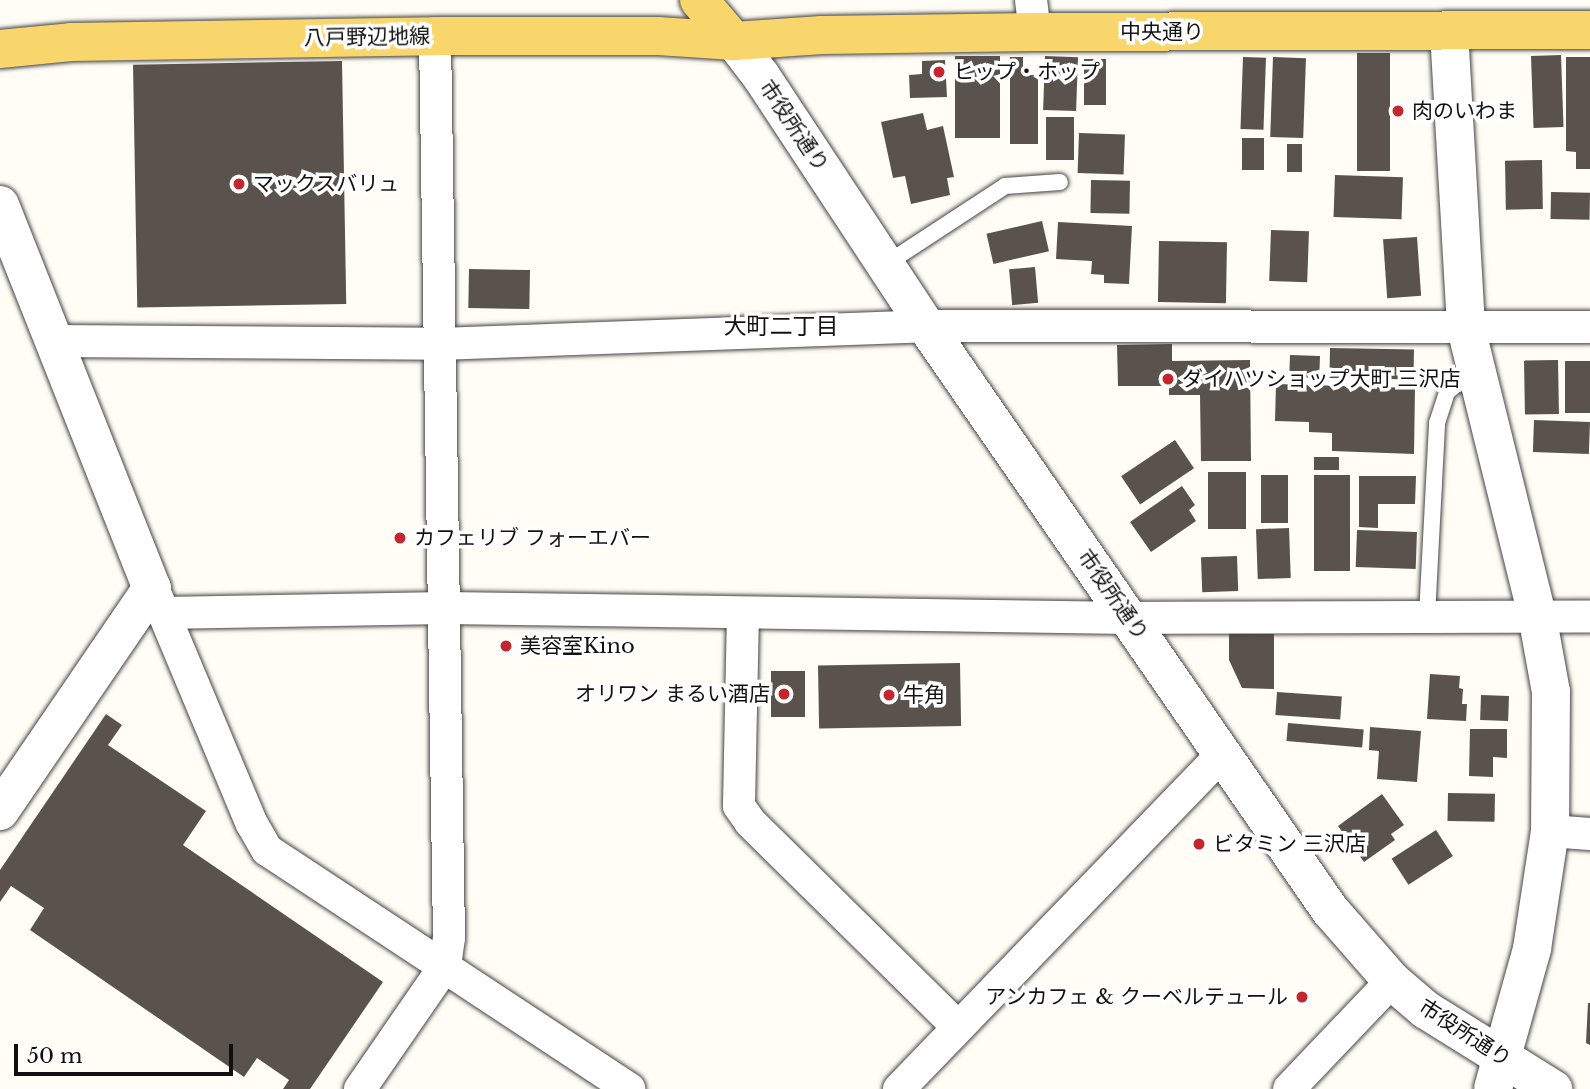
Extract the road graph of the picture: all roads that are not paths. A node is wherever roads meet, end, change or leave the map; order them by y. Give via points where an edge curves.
1 (699, 0) edge
2 (1450, 15) edge
3 (1033, 16) edge
4 (1590, 30) edge
5 (435, 36) junction
6 (734, 41) junction
7 (0, 49) edge
8 (1060, 183) dead end
9 (0, 205) edge
10 (886, 264) junction
11 (926, 326) junction
12 (1590, 327) edge
13 (1466, 328) junction
14 (54, 341) junction
15 (439, 344) junction
16 (1476, 368) junction
17 (158, 600) junction
18 (446, 608) junction
19 (743, 613) junction
20 (1537, 615) junction
21 (1427, 616) junction
22 (1590, 616) edge
23 (1128, 618) junction
24 (1223, 753) junction
25 (0, 811) edge
26 (1550, 831) junction
27 (1590, 834) edge
28 (445, 965) junction
29 (1392, 981) junction
30 (958, 1027) junction
31 (1498, 1073) edge
32 (360, 1089) edge
33 (629, 1089) edge
34 (899, 1089) edge
35 (1289, 1089) edge
36 (1553, 1089) edge

1 - 6 main road
2 - 3 main road, 中央通り
2 - 4 main road, 中央通り
2 - 13 street
3 - 6 main road, 中央通り
5 - 6 main road, 八戸野辺地線 via 658,36
5 - 7 main road, 八戸野辺地線 via 71,42
5 - 15 street
6 - 10 street, 市役所通り
8 - 10 lane via 1005,186
9 - 14 street
10 - 11 street, 市役所通り
11 - 13 street
11 - 15 street
11 - 23 street, 市役所通り
12 - 13 street
13 - 16 street
14 - 15 street
14 - 17 street
15 - 18 street
16 - 20 street
16 - 21 lane via 1447,392 1437,423
17 - 18 street
17 - 25 street
17 - 28 street via 267,850
18 - 19 street
18 - 28 street via 449,938
19 - 23 street
19 - 30 street via 739,806
20 - 21 street
20 - 22 street
20 - 26 street via 1551,692
21 - 23 street
23 - 24 street, 市役所通り
24 - 29 street, 市役所通り via 1330,910
24 - 30 street
26 - 27 street
26 - 31 street via 1532,949
28 - 32 street
28 - 33 street
29 - 31 street, 市役所通り
29 - 35 street
30 - 34 street
31 - 36 street, 市役所通り

